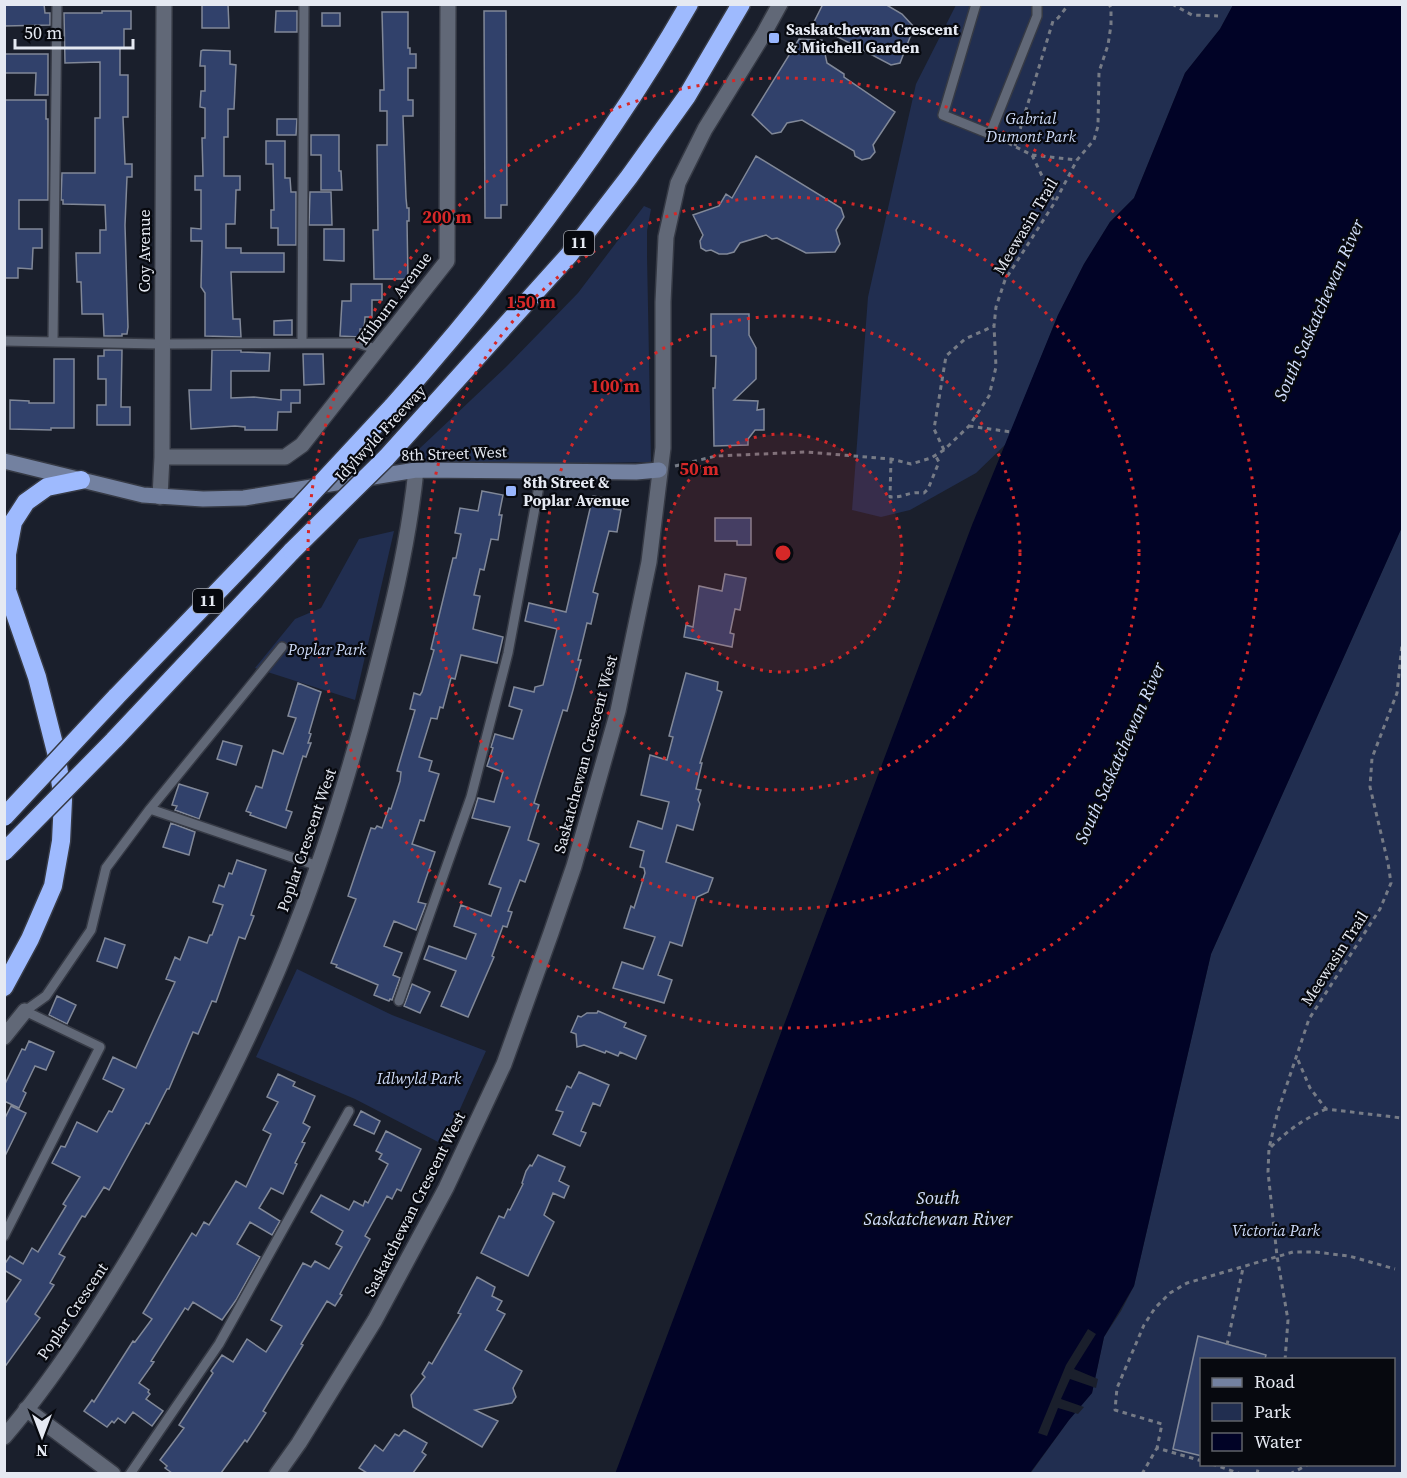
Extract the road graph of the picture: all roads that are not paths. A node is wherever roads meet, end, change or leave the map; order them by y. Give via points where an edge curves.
1 (57, 4) edge
2 (164, 4) edge
3 (304, 4) edge
4 (448, 4) edge
5 (688, 4) edge
6 (741, 4) edge
7 (780, 4) edge
8 (976, 4) edge
9 (1038, 4) edge
10 (4, 341) edge
11 (53, 342) junction
12 (302, 342) junction
13 (161, 344) junction
14 (378, 350) junction
15 (162, 457) junction
16 (4, 461) edge
17 (416, 470) junction
18 (542, 470) junction
19 (659, 470) junction
20 (81, 480) junction
21 (160, 498) junction
22 (6, 585) edge
23 (282, 647) dead end
24 (150, 809) junction
25 (4, 817) edge
26 (4, 852) edge
27 (318, 866) junction
28 (4, 987) edge
29 (399, 1001) dead end
30 (25, 1011) junction
31 (4, 1036) edge
32 (349, 1111) dead end
33 (164, 1199) joint
34 (4, 1236) edge
35 (26, 1409) junction
36 (4, 1437) edge
37 (113, 1473) edge
38 (130, 1473) edge
39 (277, 1473) edge

1 - 11 lane
2 - 13 street, Coy Avenue
3 - 12 lane
4 - 14 street, Kilburn Avenue via 447,261
5 - 25 highway, Idylwyld Freeway / 11, bridge via 630,101 574,182 474,312 300,506
6 - 26 highway, Idylwyld Freeway / 11, bridge via 687,96 569,255 386,458
7 - 19 street, Saskatchewan Crescent West via 705,129 678,183 666,237 663,448
8 - 9 lane via 943,115 990,134 1037,16
10 - 11 lane
11 - 13 lane
12 - 13 lane
12 - 14 lane via 358,342
13 - 15 street, Coy Avenue
14 - 15 street, Kilburn Avenue via 302,445 285,457
15 - 21 street, Coy Avenue
16 - 20 street, 8th Street West
17 - 18 street, 8th Street West
17 - 21 street, 8th Street West via 244,498
17 - 27 street, Poplar Crescent West via 396,596 352,763
18 - 19 street, 8th Street West
18 - 29 lane via 508,653 471,797
19 - 39 street, Saskatchewan Crescent West via 649,562 618,711 574,866 504,1064 446,1188 375,1320
20 - 21 street, 8th Street West
20 - 22 highway via 47,487 26,502 13,522
22 - 28 highway via 37,676 63,800 53,886
23 - 24 lane
24 - 27 lane
24 - 30 lane via 106,868 91,930 46,996
27 - 33 street, Poplar Crescent West via 242,1050
30 - 31 street
30 - 34 lane via 100,1047
32 - 38 lane via 219,1344
33 - 35 street, Poplar Crescent via 87,1322
35 - 36 street, Poplar Crescent
35 - 37 street

